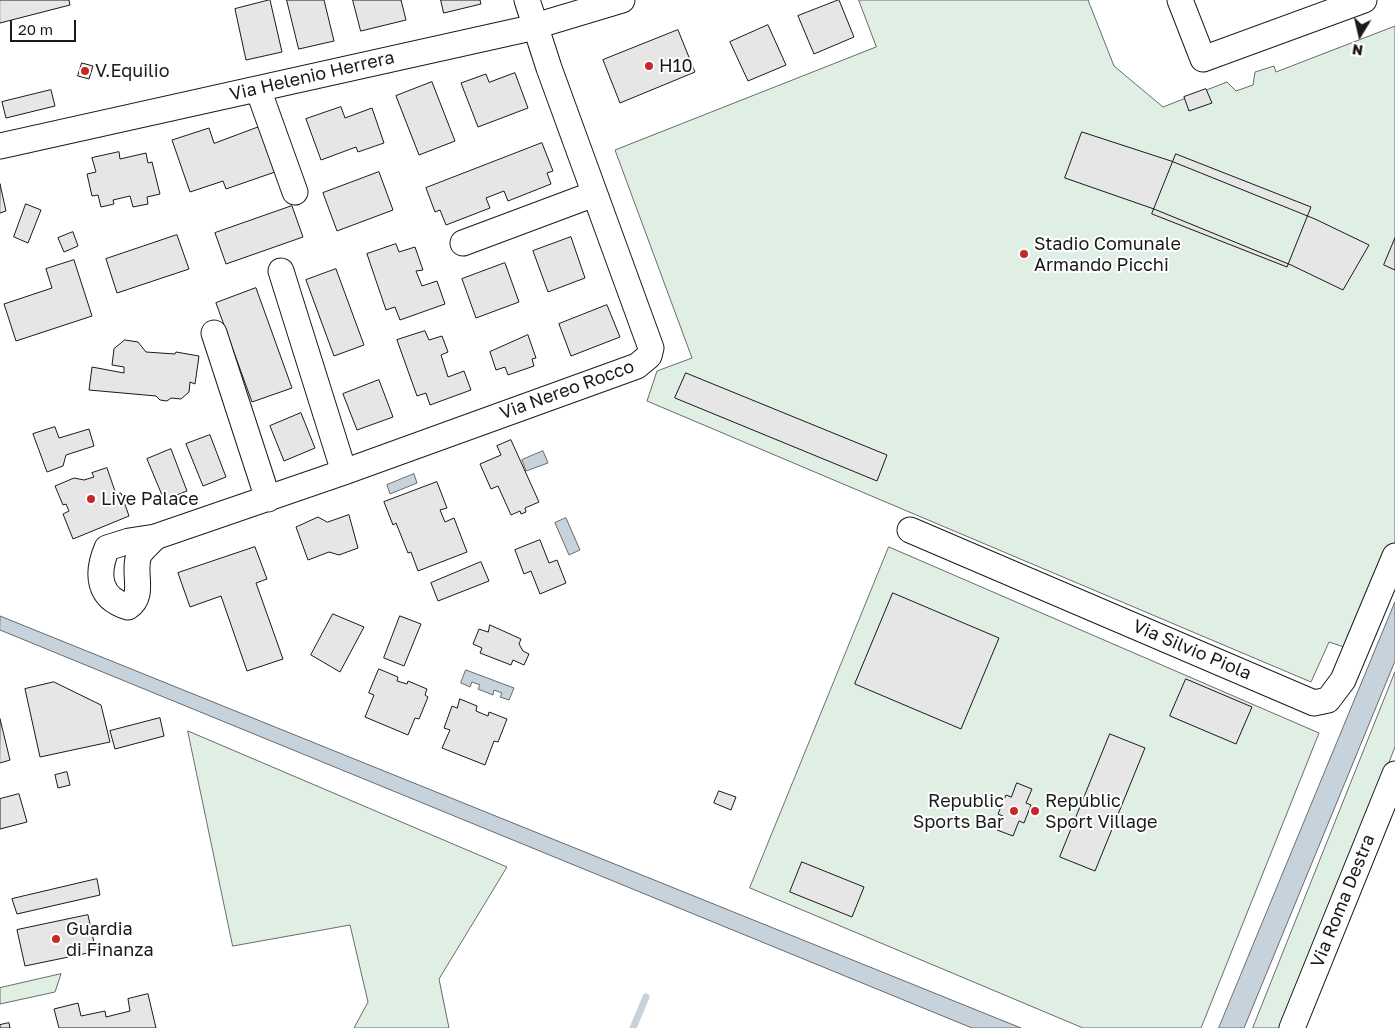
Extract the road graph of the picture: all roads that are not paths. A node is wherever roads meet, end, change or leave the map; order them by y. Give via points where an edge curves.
1 (527, 0) edge
2 (622, 0) edge
3 (1180, 0) edge
4 (1364, 0) edge
5 (536, 26) junction
6 (258, 88) junction
7 (0, 146) edge
8 (294, 192) dead end
9 (594, 194) junction
10 (464, 243) dead end
11 (281, 271) dead end
12 (214, 333) dead end
13 (344, 472) junction
14 (268, 499) junction
15 (910, 530) dead end
16 (155, 538) dead end
17 (1395, 556) edge
18 (1395, 774) edge
19 (1292, 1028) edge

1 - 5 street, Via Nereo Rocco
2 - 5 street, Via Helenio Herrera
3 - 4 street via 1203,59
5 - 6 street, Via Helenio Herrera
5 - 9 street, Via Nereo Rocco
6 - 7 street, Via Helenio Herrera
6 - 8 street
9 - 10 street
9 - 13 street, Via Nereo Rocco via 651,348 649,356 637,366
11 - 13 street
12 - 14 street
13 - 14 street, Via Nereo Rocco
14 - 16 street, Via Nereo Rocco
15 - 17 street, Via Silvio Piola via 1314,703 1328,700 1343,680
18 - 19 street, Via Roma Destra

